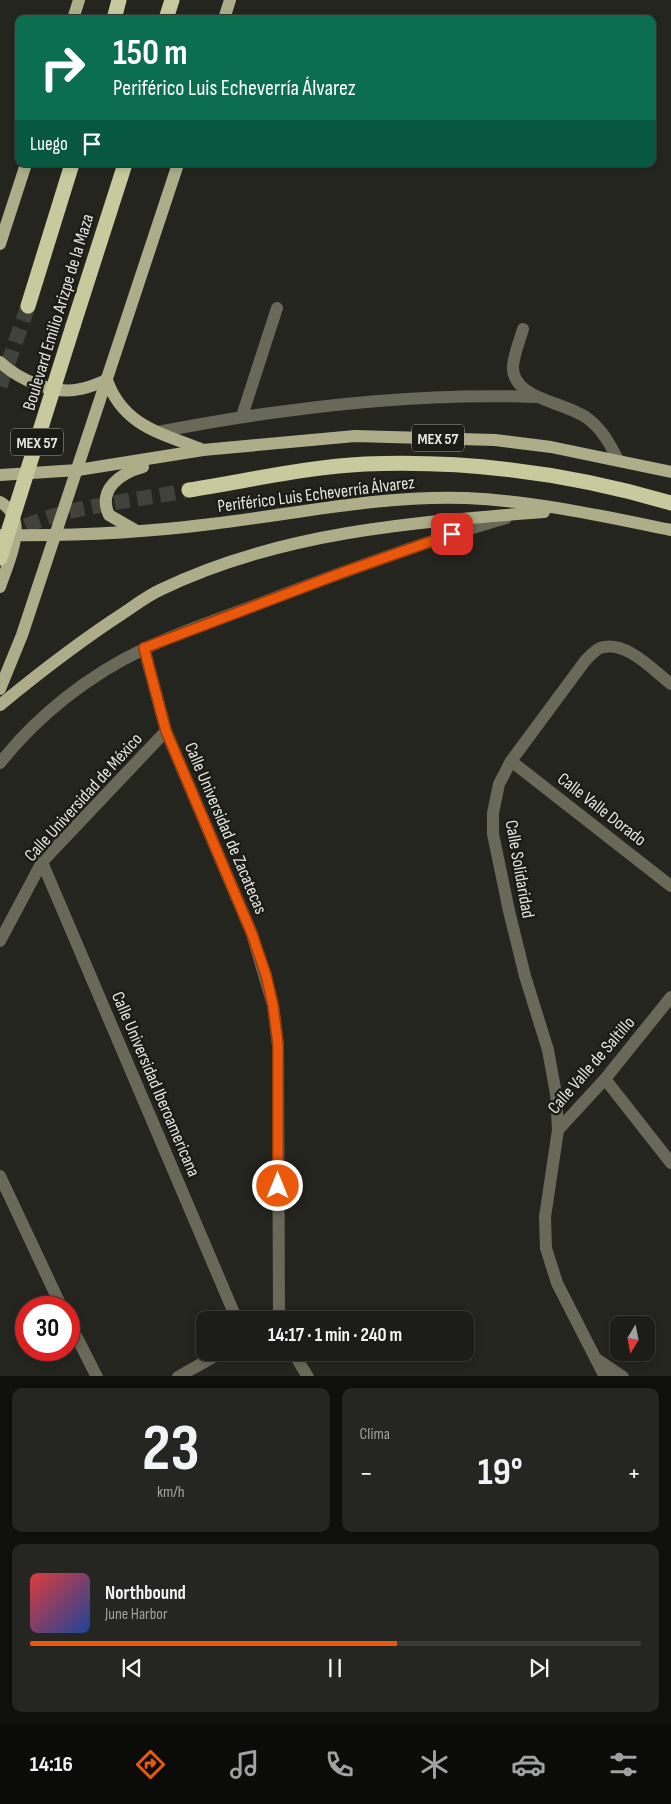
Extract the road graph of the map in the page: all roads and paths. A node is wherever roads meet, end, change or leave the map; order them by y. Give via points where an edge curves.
1 (79, 0) edge
2 (119, 0) edge
3 (172, 0) edge
4 (230, 0) edge
5 (74, 15) edge
6 (115, 15) edge
7 (167, 15) edge
8 (225, 15) edge
9 (25, 167) edge
10 (71, 167) edge
11 (124, 167) edge
12 (177, 167) edge
13 (0, 244) edge
14 (28, 306) tunnel mouth
15 (277, 308) dead end
16 (523, 329) dead end
17 (0, 362) edge
18 (106, 380) junction
19 (535, 397) junction
20 (242, 416) junction
21 (158, 432) junction
22 (204, 450) junction
23 (618, 460) junction
24 (78, 470) junction
25 (671, 472) edge
26 (0, 475) edge
27 (189, 490) tunnel mouth
28 (0, 502) edge
29 (671, 503) edge
30 (520, 514) junction
31 (599, 515) junction
32 (671, 530) edge
33 (137, 532) junction
34 (54, 535) junction
35 (0, 536) edge
36 (16, 536) junction
37 (0, 558) edge
38 (0, 587) edge
39 (144, 648) junction
40 (671, 684) edge
41 (0, 689) edge
42 (0, 705) edge
43 (166, 731) junction
44 (511, 761) junction
45 (0, 763) edge
46 (42, 862) junction
47 (671, 886) edge
48 (0, 941) edge
49 (671, 997) edge
50 (605, 1079) junction
51 (558, 1130) junction
52 (671, 1163) edge
53 (0, 1176) edge
54 (56, 1296) edge
55 (233, 1311) edge
56 (279, 1311) edge
57 (80, 1343) edge
58 (598, 1360) junction
59 (206, 1361) edge
60 (299, 1361) edge
61 (97, 1376) edge
62 (178, 1376) edge
63 (308, 1376) edge
64 (605, 1376) edge
65 (623, 1376) edge

1 - 5 main road
2 - 6 highway
3 - 7 highway
4 - 8 main road
9 - 13 main road
10 - 14 highway, Boulevard Emilio Arizpe de la Maza
11 - 37 highway, Boulevard Emilio Arizpe de la Maza / MEX 57, bridge
12 - 18 main road
15 - 20 street
16 - 19 street via 513,367 520,386
17 - 18 main road via 28,381 54,388 80,390
18 - 21 main road via 113,398 138,423
18 - 24 main road
19 - 20 street via 415,398
19 - 23 street via 558,403 586,417 606,437
20 - 21 street
21 - 22 main road
22 - 23 main road, MEX 57 via 355,436 426,437 495,440
22 - 24 main road, MEX 57
22 - 33 main road via 129,470 110,485 106,502 109,515
23 - 25 main road, MEX 57
24 - 26 main road, MEX 57
24 - 34 main road
27 - 29 highway via 318,469 428,463 580,480
28 - 36 main road via 14,515
30 - 31 main road via 547,511
30 - 39 street via 435,539
30 - 42 main road via 342,533 282,545 216,566 159,590 54,660
31 - 32 main road, Periférico Luis Echeverría Álvarez
31 - 33 main road, Periférico Luis Echeverría Álvarez via 523,503 466,498 422,499 360,503
33 - 34 main road, Periférico Luis Echeverría Álvarez
34 - 36 main road, Periférico Luis Echeverría Álvarez
34 - 41 main road via 22,635
35 - 36 main road, Periférico Luis Echeverría Álvarez
36 - 38 main road
39 - 43 street, Calle Universidad de Zacatecas
39 - 45 street via 93,677 51,711
40 - 44 street, Calle Solidaridad via 626,650 611,646 598,649 585,661
43 - 46 street, Calle Universidad de México
43 - 56 street, Calle Universidad de Zacatecas via 252,934 273,1005 278,1045
44 - 47 street, Calle Valle Dorado
44 - 51 street, Calle Solidaridad via 499,784 493,813 493,834 509,911 548,1050
46 - 48 street, Calle Universidad de México
46 - 55 street, Calle Universidad Iberoamericana
49 - 50 street, Calle Valle de Saltillo
50 - 51 street, Calle Valle de Saltillo
50 - 52 street
51 - 58 street, Calle Valle de Saltillo via 545,1217 546,1248 557,1283
53 - 54 street
57 - 61 street
58 - 64 street
58 - 65 street, Calle Valle de Saltillo
59 - 62 street
60 - 63 street

